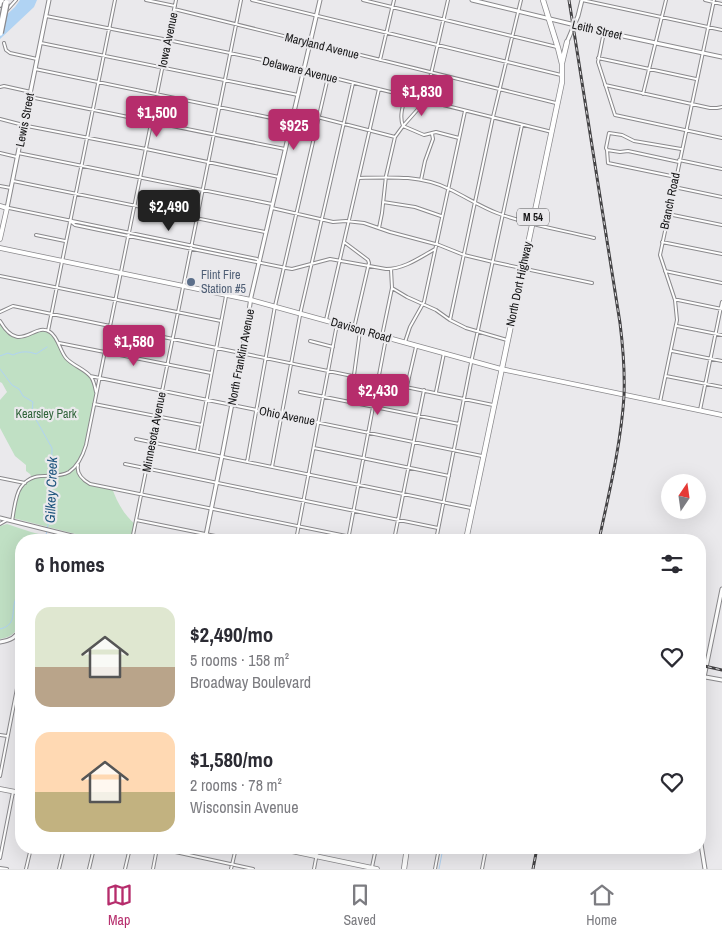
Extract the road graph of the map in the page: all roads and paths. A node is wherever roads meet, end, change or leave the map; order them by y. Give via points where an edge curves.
1 (16, 0) edge
2 (49, 0) edge
3 (115, 0) edge
4 (146, 0) edge
5 (176, 0) edge
6 (241, 0) edge
7 (252, 0) edge
8 (320, 0) edge
9 (363, 0) edge
10 (394, 0) edge
11 (448, 0) edge
12 (472, 0) edge
13 (521, 0) edge
14 (543, 0) edge
15 (582, 0) edge
16 (666, 0) edge
17 (705, 0) edge
18 (714, 1) edge
19 (3, 2) edge
20 (722, 4) edge
21 (392, 7) junction
22 (175, 8) junction
23 (519, 11) junction
24 (316, 15) junction
25 (0, 16) edge
26 (46, 16) junction
27 (662, 17) junction
28 (549, 18) junction
29 (444, 20) junction
30 (574, 24) junction
31 (237, 25) junction
32 (708, 27) junction
33 (109, 28) junction
34 (722, 30) edge
35 (604, 32) junction
36 (0, 33) edge
37 (386, 33) junction
38 (512, 37) junction
39 (168, 40) junction
40 (40, 42) junction
41 (567, 42) junction
42 (4, 43) dead end
43 (310, 43) junction
44 (656, 43) junction
45 (438, 46) junction
46 (558, 48) junction
47 (702, 53) junction
48 (231, 54) junction
49 (104, 55) junction
50 (722, 57) edge
51 (598, 58) junction
52 (37, 59) junction
53 (380, 60) junction
54 (506, 62) junction
55 (562, 64) junction
56 (163, 67) junction
57 (649, 68) junction
58 (35, 70) junction
59 (304, 70) junction
60 (432, 72) junction
61 (328, 76) junction
62 (562, 76) junction
63 (696, 79) junction
64 (225, 80) junction
65 (98, 82) junction
66 (353, 82) junction
67 (605, 86) junction
68 (1, 87) edge
69 (379, 89) junction
70 (500, 89) junction
71 (31, 92) junction
72 (157, 94) junction
73 (643, 94) junction
74 (298, 95) junction
75 (406, 96) junction
76 (30, 98) junction
77 (424, 100) junction
78 (558, 103) junction
79 (691, 104) junction
80 (220, 107) junction
81 (722, 107) edge
82 (92, 109) junction
83 (465, 110) junction
84 (294, 111) junction
85 (493, 117) junction
86 (318, 118) junction
87 (0, 119) edge
88 (152, 122) junction
89 (291, 122) junction
90 (343, 124) junction
91 (24, 125) junction
92 (522, 125) junction
93 (403, 126) junction
94 (686, 130) junction
95 (369, 131) junction
96 (552, 132) junction
97 (432, 133) junction
98 (214, 135) junction
99 (87, 137) junction
100 (395, 137) junction
101 (459, 138) junction
102 (722, 138) edge
103 (146, 149) junction
104 (285, 149) junction
105 (682, 149) junction
106 (607, 150) junction
107 (0, 153) edge
108 (18, 155) junction
109 (679, 161) junction
110 (209, 162) junction
111 (81, 165) junction
112 (722, 168) edge
113 (386, 176) junction
114 (140, 177) junction
115 (279, 177) junction
116 (676, 177) junction
117 (359, 178) junction
118 (421, 180) junction
119 (13, 181) junction
120 (0, 186) edge
121 (674, 187) junction
122 (11, 188) junction
123 (448, 188) junction
124 (203, 190) junction
125 (76, 193) junction
126 (722, 197) edge
127 (383, 202) junction
128 (475, 202) junction
129 (135, 205) junction
130 (0, 206) edge
131 (272, 206) junction
132 (7, 208) junction
133 (296, 214) junction
134 (668, 214) junction
135 (503, 215) junction
136 (442, 217) junction
137 (197, 218) junction
138 (321, 220) junction
139 (70, 221) junction
140 (349, 221) junction
141 (532, 224) junction
142 (99, 226) junction
143 (722, 226) edge
144 (379, 228) junction
145 (98, 230) junction
146 (266, 232) junction
147 (129, 233) junction
148 (36, 235) dead end
149 (128, 236) junction
150 (594, 238) dead end
151 (0, 239) edge
152 (66, 241) junction
153 (344, 242) junction
154 (662, 242) junction
155 (436, 245) junction
156 (192, 246) junction
157 (0, 248) edge
158 (191, 249) junction
159 (435, 249) junction
160 (722, 254) edge
161 (464, 255) junction
162 (340, 260) junction
163 (62, 261) junction
164 (259, 262) junction
165 (492, 262) junction
166 (311, 263) junction
167 (369, 266) junction
168 (284, 268) junction
169 (523, 268) junction
170 (392, 269) junction
171 (665, 271) junction
172 (121, 273) junction
173 (0, 276) edge
174 (592, 283) dead end
175 (722, 283) edge
176 (184, 286) junction
177 (57, 288) junction
178 (392, 288) junction
179 (226, 295) junction
180 (116, 300) junction
181 (251, 300) junction
182 (675, 300) junction
183 (722, 302) edge
184 (423, 304) junction
185 (275, 306) junction
186 (721, 309) edge
187 (0, 312) edge
188 (178, 312) junction
189 (300, 313) junction
190 (51, 314) junction
191 (326, 320) junction
192 (450, 320) junction
193 (0, 321) edge
194 (221, 321) junction
195 (337, 323) junction
196 (110, 326) junction
197 (677, 326) junction
198 (354, 328) junction
199 (361, 329) junction
200 (48, 331) junction
201 (478, 331) junction
202 (715, 334) junction
203 (722, 335) edge
204 (384, 336) junction
205 (173, 338) junction
206 (508, 340) junction
207 (310, 341) dead end
208 (405, 342) junction
209 (59, 344) junction
210 (416, 345) junction
211 (333, 346) junction
212 (216, 347) junction
213 (672, 351) junction
214 (105, 352) junction
215 (242, 352) junction
216 (444, 353) junction
217 (266, 358) junction
218 (710, 359) junction
219 (472, 360) junction
220 (722, 361) edge
221 (291, 362) junction
222 (167, 364) junction
223 (501, 369) junction
224 (329, 370) junction
225 (212, 373) junction
226 (354, 375) junction
227 (90, 376) junction
228 (666, 376) junction
229 (100, 378) junction
230 (379, 380) junction
231 (705, 384) junction
232 (408, 386) junction
233 (722, 387) edge
234 (162, 390) junction
235 (424, 390) junction
236 (300, 392) dead end
237 (436, 392) junction
238 (96, 394) junction
239 (324, 396) junction
240 (464, 398) junction
241 (207, 399) junction
242 (660, 402) junction
243 (94, 404) junction
244 (232, 404) junction
245 (494, 405) junction
246 (374, 406) junction
247 (257, 410) junction
248 (700, 410) junction
249 (722, 414) edge
250 (282, 415) junction
251 (157, 416) junction
252 (418, 416) junction
253 (319, 422) junction
254 (459, 424) junction
255 (202, 425) junction
256 (369, 432) junction
257 (136, 439) dead end
258 (152, 442) junction
259 (413, 442) junction
260 (314, 448) junction
261 (454, 450) junction
262 (197, 451) junction
263 (222, 456) junction
264 (483, 456) junction
265 (364, 458) junction
266 (78, 462) junction
267 (247, 462) junction
268 (124, 464) dead end
269 (272, 467) junction
270 (147, 468) junction
271 (408, 468) junction
272 (70, 472) junction
273 (309, 474) junction
274 (80, 476) junction
275 (449, 476) junction
276 (0, 478) edge
277 (217, 482) junction
278 (24, 483) junction
279 (359, 484) junction
280 (142, 494) junction
281 (403, 494) junction
282 (304, 500) junction
283 (444, 502) junction
284 (472, 508) junction
285 (212, 509) junction
286 (354, 510) junction
287 (0, 518) edge
288 (398, 519) junction
289 (7, 520) junction
290 (136, 520) junction
291 (12, 521) junction
292 (0, 524) edge
293 (299, 526) junction
294 (438, 528) junction
295 (63, 534) edge
296 (133, 534) edge
297 (206, 534) joint
298 (297, 534) edge
299 (339, 534) edge
300 (349, 534) edge
301 (395, 534) edge
302 (437, 534) edge
303 (467, 534) edge
304 (722, 589) edge
305 (15, 638) edge
306 (0, 642) edge
307 (706, 659) edge
308 (706, 678) edge
309 (722, 680) edge
310 (15, 700) edge
311 (0, 735) edge
312 (8, 737) junction
313 (0, 776) edge
314 (0, 789) edge
315 (13, 792) joint
316 (30, 854) edge
317 (63, 854) edge
318 (93, 854) edge
319 (129, 854) edge
320 (156, 854) edge
321 (185, 854) edge
322 (234, 854) edge
323 (306, 854) edge
324 (375, 854) edge
325 (407, 854) edge
326 (438, 854) edge
327 (485, 854) edge
328 (703, 854) edge
329 (316, 856) junction
330 (0, 858) edge
331 (232, 864) junction
332 (0, 868) edge
333 (7, 869) edge
334 (26, 869) edge
335 (60, 869) edge
336 (89, 869) edge
337 (125, 869) edge
338 (153, 869) edge
339 (231, 869) edge
340 (253, 869) edge
341 (314, 869) edge
342 (374, 869) edge
343 (404, 869) edge
344 (435, 869) edge
345 (482, 869) edge
346 (705, 869) edge

1 - 25 street
2 - 26 street, Lewis Street
3 - 33 street
4 - 22 street, Maryland Avenue
5 - 22 street, Iowa Avenue
6 - 31 street, Minnesota Avenue
7 - 24 street
8 - 24 street, North Franklin Avenue
9 - 21 street
10 - 21 street
11 - 29 street
12 - 23 street, Leith Street
13 - 23 street
14 - 28 main road, North Dort Highway / M 54
15 - 27 street
15 - 30 street
16 - 27 street
17 - 18 street
18 - 20 street
18 - 32 street, Branch Road
19 - 36 highway, bridge
21 - 29 street
21 - 37 street
22 - 31 street, Maryland Avenue
22 - 39 street, Iowa Avenue
23 - 28 street, Leith Street
23 - 38 street
24 - 37 street
24 - 43 street, North Franklin Avenue
26 - 33 street, Delaware Avenue
26 - 40 street, Lewis Street
27 - 32 street
27 - 44 street
28 - 30 street, Leith Street
28 - 46 main road, North Dort Highway / M 54
29 - 38 street
29 - 45 street
30 - 35 street, Leith Street
30 - 41 street
31 - 43 street, Maryland Avenue
31 - 48 street, Minnesota Avenue
32 - 34 street
32 - 47 street, Branch Road
33 - 39 street, Delaware Avenue
33 - 49 street
35 - 44 street, Leith Street
35 - 51 street
37 - 45 street
37 - 53 street
38 - 46 street
38 - 54 street
39 - 48 street, Delaware Avenue
39 - 56 street, Iowa Avenue
40 - 49 street
40 - 52 street, Lewis Street
41 - 46 main road
41 - 55 main road
42 - 52 street via 10,53
43 - 53 street, Maryland Avenue
43 - 59 street, North Franklin Avenue
44 - 47 street, Leith Street
44 - 57 street
45 - 54 street
45 - 60 street
46 - 55 main road, North Dort Highway / M 54
47 - 50 street, Leith Street
47 - 63 street, Branch Road
48 - 59 street, Delaware Avenue
48 - 64 street, Minnesota Avenue
49 - 56 street
49 - 65 street
51 - 57 street
51 - 67 street
52 - 58 street, Lewis Street
53 - 60 street, Maryland Avenue
54 - 62 street
54 - 70 street
55 - 62 main road, North Dort Highway / M 54
56 - 64 street
56 - 72 street, Iowa Avenue
57 - 63 street
57 - 73 street
58 - 65 street
58 - 71 street, Lewis Street
59 - 61 street, Delaware Avenue
59 - 74 street, North Franklin Avenue
60 - 70 street, Maryland Avenue
60 - 77 street
61 - 66 street, Delaware Avenue
61 - 86 street
62 - 78 main road, North Dort Highway / M 54
63 - 79 street, Branch Road
64 - 74 street
64 - 80 street, Minnesota Avenue
65 - 72 street
65 - 82 street
66 - 69 street, Delaware Avenue
66 - 90 street
67 - 73 street
67 - 94 street via 615,115
68 - 71 street
69 - 75 street, Delaware Avenue
69 - 95 street
70 - 78 street, Maryland Avenue
70 - 85 street
71 - 76 street, Lewis Street
72 - 80 street
72 - 88 street, Iowa Avenue
73 - 79 street
74 - 84 street, North Franklin Avenue
75 - 77 street, Delaware Avenue
75 - 93 street via 401,115
76 - 82 street
76 - 91 street, Lewis Street
77 - 83 street, Delaware Avenue
77 - 93 street
78 - 96 main road, North Dort Highway / M 54
79 - 81 street
79 - 94 street, Branch Road
80 - 89 street
80 - 98 street, Minnesota Avenue
82 - 88 street
82 - 99 street
83 - 85 street, Delaware Avenue
83 - 101 street
84 - 86 street
84 - 89 street, North Franklin Avenue
85 - 92 street, Delaware Avenue
85 - 128 street
86 - 90 street
86 - 133 street
87 - 91 street
88 - 98 street
88 - 103 street, Iowa Avenue
89 - 104 street, North Franklin Avenue
90 - 95 street
90 - 138 street
91 - 99 street
91 - 108 street, Lewis Street
92 - 96 street, Delaware Avenue
92 - 135 street
93 - 97 street via 424,135
93 - 100 street
94 - 102 street
94 - 105 street, Branch Road
95 - 100 street
95 - 117 street
96 - 141 main road, North Dort Highway / M 54
97 - 101 street
97 - 118 street
98 - 104 street
98 - 110 street, Minnesota Avenue
99 - 103 street
99 - 111 street
100 - 113 street
101 - 123 street
103 - 110 street
103 - 114 street, Iowa Avenue
104 - 115 street, North Franklin Avenue
105 - 106 street via 609,133
105 - 109 street, Branch Road
106 - 109 street
106 - 116 street via 608,164
107 - 108 street
108 - 111 street
108 - 119 street, Lewis Street
109 - 112 street
109 - 116 street, Branch Road
110 - 115 street
110 - 124 street, Minnesota Avenue
111 - 114 street
111 - 125 street
113 - 117 street
113 - 118 street
113 - 127 street
114 - 124 street
114 - 129 street, Iowa Avenue
115 - 131 street, North Franklin Avenue
116 - 121 street, Branch Road
117 - 140 street
118 - 123 street
119 - 122 street, Lewis Street
119 - 125 street
120 - 122 street
121 - 126 street
121 - 134 street, Branch Road
122 - 132 street, Lewis Street
123 - 128 street
123 - 136 street
124 - 131 street
124 - 137 street, Minnesota Avenue
125 - 129 street
125 - 139 street
127 - 136 street via 415,207
127 - 144 street
128 - 135 street
128 - 161 street
129 - 137 street
129 - 147 street, Iowa Avenue
130 - 132 main road
131 - 133 street
131 - 146 street, North Franklin Avenue
132 - 139 street
132 - 151 main road, Lewis Street
133 - 138 street
133 - 168 street
134 - 143 street
134 - 154 street, Branch Road
135 - 141 street
135 - 165 street
136 - 155 street
137 - 146 street
137 - 156 street, Minnesota Avenue
138 - 140 street
138 - 166 street
139 - 142 street
139 - 145 street
139 - 152 street
140 - 144 street
140 - 153 street
141 - 150 street
141 - 169 main road, North Dort Highway / M 54
142 - 145 street
142 - 147 street
144 - 155 street
145 - 149 street
146 - 164 street, North Franklin Avenue
147 - 149 street, Iowa Avenue
147 - 156 street
148 - 152 street
149 - 158 street
149 - 172 street, Iowa Avenue
152 - 163 street
153 - 162 street
153 - 167 street via 368,260
154 - 160 street
154 - 171 street, Branch Road via 660,255
155 - 159 street
155 - 161 street
156 - 158 street, Minnesota Avenue
156 - 164 street
157 - 163 main road, Davison Road
158 - 164 street
158 - 176 street, Minnesota Avenue
159 - 170 street
159 - 184 street
161 - 165 street
161 - 192 street
162 - 166 street
162 - 167 street
162 - 191 street
163 - 172 main road, Davison Road
163 - 177 street
164 - 168 street
164 - 181 street, North Franklin Avenue
165 - 169 street
165 - 201 street
166 - 168 street
166 - 189 street
167 - 170 street
167 - 198 street
168 - 185 street
169 - 174 street
169 - 206 main road, North Dort Highway / M 54
170 - 178 street
171 - 175 street
171 - 182 street, Branch Road
172 - 176 main road, Davison Road
172 - 180 street, Iowa Avenue
173 - 177 street
176 - 179 main road, Davison Road
176 - 188 street, Minnesota Avenue
177 - 180 street
177 - 190 street
178 - 184 street
178 - 204 street
179 - 181 main road, Davison Road
179 - 194 street
180 - 188 street
180 - 196 street, Iowa Avenue
181 - 185 main road, Davison Road
181 - 215 street, North Franklin Avenue
182 - 186 street
182 - 197 street, Branch Road
183 - 186 street
184 - 192 street
184 - 208 street
185 - 189 main road, Davison Road
185 - 217 street
186 - 202 street
187 - 190 street via 13,306
188 - 194 street
188 - 205 street, Minnesota Avenue
189 - 191 main road, Davison Road
189 - 221 street
190 - 196 street
190 - 200 street
191 - 195 main road, Davison Road
192 - 201 street
193 - 200 street via 5,330 16,336
194 - 212 street
195 - 198 main road, Davison Road
195 - 211 street
196 - 205 street
196 - 214 street, Iowa Avenue
197 - 202 street
197 - 213 street, Branch Road
198 - 199 main road, Davison Road
199 - 204 main road, Davison Road
199 - 226 street
200 - 209 street
201 - 206 street
201 - 219 street
202 - 203 street
202 - 218 street
204 - 208 main road, Davison Road
204 - 230 street
205 - 212 street
205 - 222 street, Minnesota Avenue
206 - 223 main road, North Dort Highway / M 54
207 - 211 street
208 - 210 main road, Davison Road
209 - 214 street
209 - 227 street via 67,360
210 - 216 main road, Davison Road
210 - 232 street
211 - 224 street
212 - 215 street
212 - 225 street
213 - 218 street
213 - 228 street, Branch Road
214 - 222 street
214 - 229 street, Iowa Avenue
215 - 217 street
215 - 244 street, North Franklin Avenue
216 - 219 main road, Davison Road
216 - 237 street
217 - 221 street
217 - 247 street
218 - 220 street
218 - 231 street
219 - 223 main road, Davison Road
219 - 240 street
221 - 224 street
221 - 250 street
222 - 225 street
222 - 234 street, Minnesota Avenue
223 - 242 main road, Davison Road
223 - 245 main road, North Dort Highway / M 54
224 - 226 street
224 - 239 street
225 - 241 street
226 - 230 street
227 - 229 street, Ohio Avenue
227 - 238 street
228 - 231 street
228 - 242 street, Branch Road
229 - 234 street, Ohio Avenue
229 - 238 street, Iowa Avenue
230 - 232 street
230 - 246 street
231 - 233 street
231 - 248 street
232 - 235 street
234 - 241 street, Ohio Avenue
234 - 251 street, Minnesota Avenue
235 - 237 street
235 - 252 street
236 - 239 street
237 - 240 street
238 - 243 street, Iowa Avenue
239 - 246 street
239 - 253 street
240 - 245 street
240 - 254 street
241 - 244 street, Ohio Avenue
241 - 255 street
242 - 248 main road, Davison Road
243 - 251 street
243 - 266 street, Iowa Avenue via 86,445
244 - 247 street, Ohio Avenue
244 - 263 street, North Franklin Avenue
245 - 264 main road, North Dort Highway / M 54
246 - 252 street
246 - 256 street
247 - 250 street, Ohio Avenue
247 - 267 street
248 - 249 main road, Davison Road
250 - 253 street, Ohio Avenue
250 - 269 street
251 - 255 street
251 - 258 street, Minnesota Avenue
252 - 254 street
252 - 259 street
253 - 256 street, Ohio Avenue
253 - 260 street
254 - 261 street
255 - 262 street
256 - 259 street, Ohio Avenue
256 - 265 street
257 - 258 street
258 - 262 street
258 - 270 street, Minnesota Avenue
259 - 261 street, Ohio Avenue
259 - 271 street
260 - 265 street
260 - 273 street
261 - 264 street, Ohio Avenue
261 - 275 street
262 - 263 street
263 - 267 street
263 - 277 street, North Franklin Avenue
264 - 284 main road, North Dort Highway / M 54
265 - 271 street
265 - 279 street
266 - 272 street
266 - 274 street
267 - 269 street
268 - 270 street
269 - 273 street
270 - 277 street
270 - 280 street, Minnesota Avenue
271 - 275 street
271 - 281 street
272 - 274 street
272 - 278 street via 40,476
273 - 279 street
273 - 282 street
274 - 280 street via 90,484
275 - 283 street
276 - 278 street
277 - 282 street
277 - 285 street, North Franklin Avenue
278 - 291 street
279 - 281 street
279 - 286 street
280 - 285 street
280 - 290 street, Minnesota Avenue
281 - 283 street
281 - 288 street
282 - 286 street
282 - 293 street
283 - 284 street
283 - 294 street
284 - 303 main road, North Dort Highway / M 54
285 - 293 street
285 - 297 street, North Franklin Avenue
286 - 288 street
286 - 300 street
287 - 289 street
288 - 294 street
288 - 301 street
289 - 291 street
289 - 292 street
290 - 296 street, Minnesota Avenue
290 - 297 street
291 - 295 street
293 - 298 street
293 - 299 street
294 - 302 street
304 - 307 street
305 - 306 street
308 - 309 street
310 - 312 street
311 - 312 street
312 - 313 street
314 - 315 main road
315 - 330 street
316 - 334 street
317 - 335 street
318 - 336 street
319 - 337 street
320 - 338 street
321 - 331 street
322 - 331 street
323 - 329 main road
324 - 342 street
325 - 343 main road
326 - 344 street
327 - 345 street
328 - 346 street
329 - 341 street
329 - 342 main road
331 - 339 street
331 - 340 street
332 - 333 street

